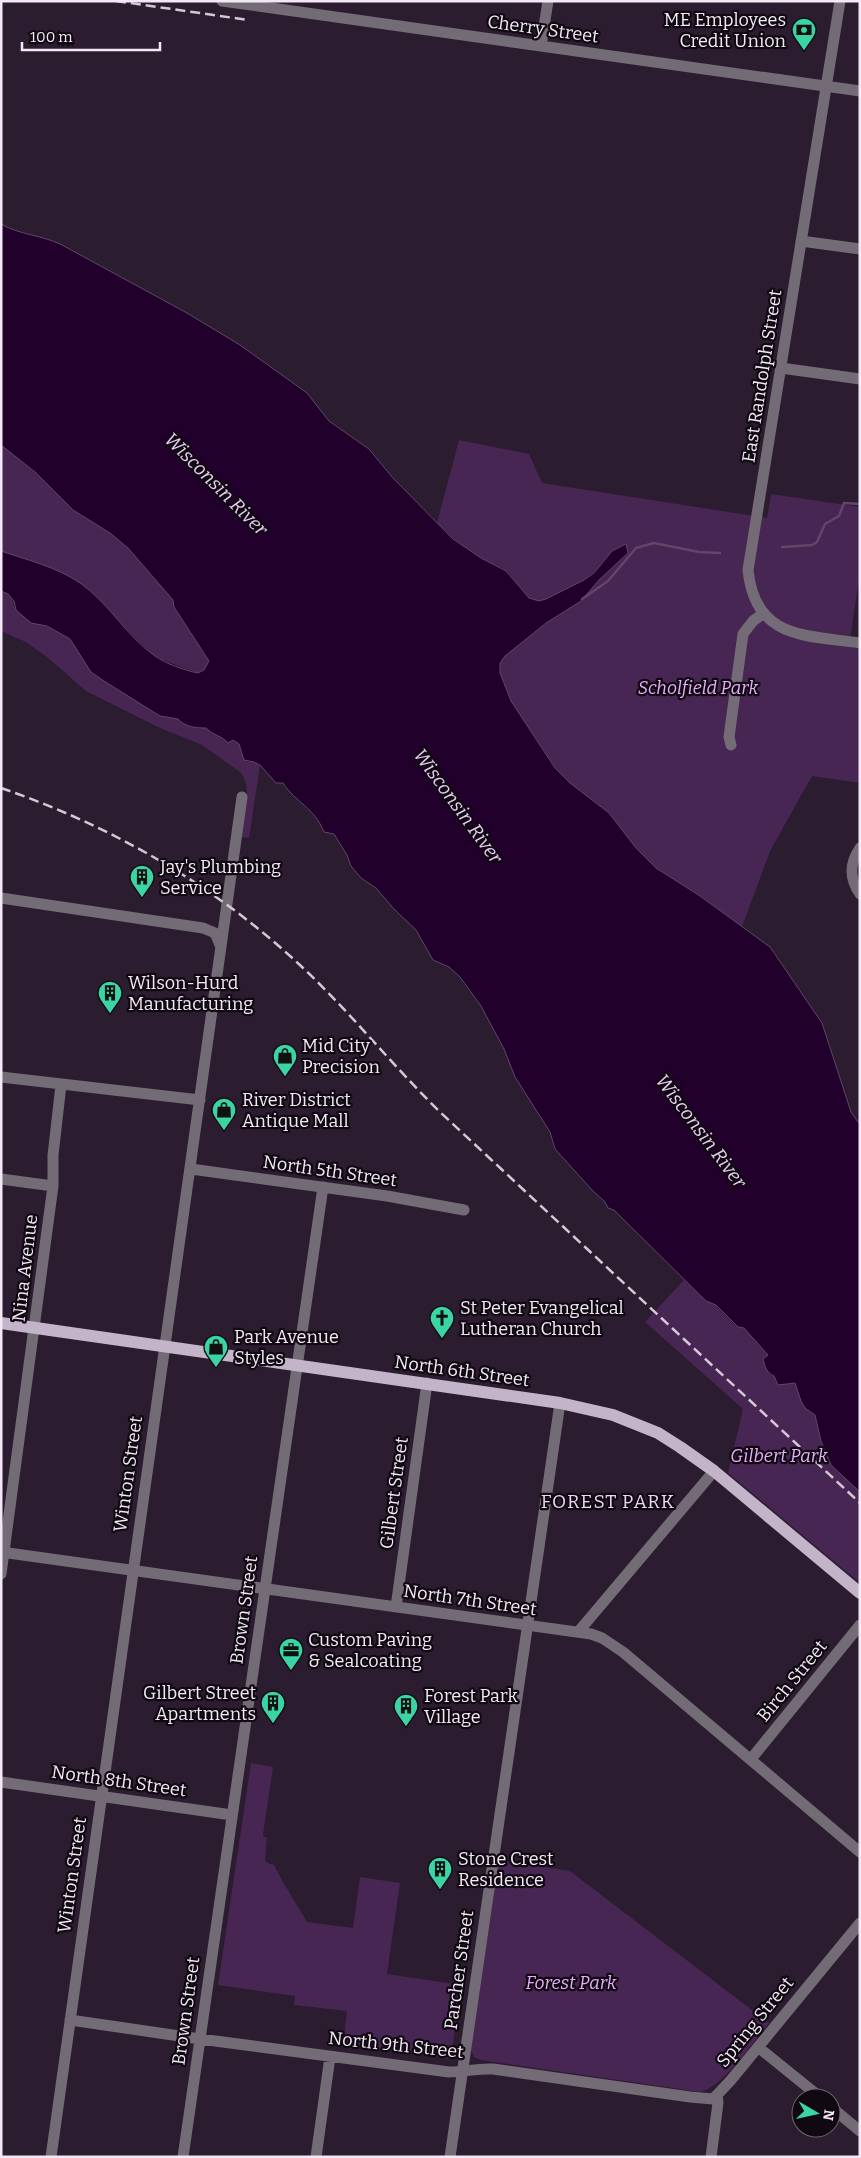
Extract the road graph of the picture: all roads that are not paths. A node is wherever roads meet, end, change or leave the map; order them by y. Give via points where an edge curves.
1 (222, 1) edge
2 (548, 1) edge
3 (840, 1) edge
4 (281, 6) edge
5 (541, 46) junction
6 (826, 87) junction
7 (860, 92) edge
8 (801, 241) junction
9 (860, 249) edge
10 (781, 368) junction
11 (860, 379) edge
12 (764, 612) junction
13 (860, 643) edge
14 (731, 745) dead end
15 (242, 797) dead end
16 (860, 848) edge
17 (860, 894) edge
18 (1, 898) edge
19 (221, 949) junction
20 (1, 1077) edge
21 (61, 1085) junction
22 (200, 1100) junction
23 (190, 1169) junction
24 (1, 1179) edge
25 (53, 1186) junction
26 (323, 1187) junction
27 (464, 1210) dead end
28 (1, 1323) edge
29 (35, 1328) junction
30 (164, 1346) junction
31 (296, 1365) junction
32 (427, 1383) junction
33 (560, 1403) junction
34 (714, 1471) junction
35 (3, 1552) edge
36 (132, 1571) junction
37 (1, 1574) edge
38 (265, 1589) junction
39 (860, 1593) edge
40 (396, 1608) junction
41 (527, 1625) junction
42 (860, 1625) edge
43 (579, 1631) junction
44 (751, 1759) junction
45 (1, 1782) edge
46 (101, 1796) junction
47 (232, 1815) junction
48 (860, 1852) edge
49 (860, 1923) edge
50 (70, 2020) junction
51 (200, 2039) junction
52 (758, 2046) junction
53 (330, 2056) junction
54 (462, 2072) junction
55 (809, 2088) edge
56 (716, 2095) junction
57 (841, 2115) edge
58 (860, 2131) edge
59 (51, 2157) edge
60 (183, 2157) edge
61 (316, 2157) edge
62 (450, 2157) edge
63 (710, 2157) edge

1 - 4 street, Cherry Street
2 - 5 street
3 - 6 street, East Randolph Street
4 - 5 street, Cherry Street
5 - 6 street, Cherry Street
6 - 7 street, Cherry Street
6 - 8 street, East Randolph Street
8 - 9 street
8 - 10 street, East Randolph Street
10 - 11 street
10 - 12 street, East Randolph Street via 748,570 753,597
12 - 13 street, East Randolph Street via 788,632
12 - 14 street via 743,634 729,737
15 - 19 street, Winton Street
16 - 17 street via 851,863 850,874
18 - 19 street via 203,928 215,933
19 - 22 street, Winton Street
20 - 21 street
21 - 22 street
21 - 25 street, Nina Avenue
22 - 23 street, Winton Street
23 - 26 street, North 5th Street
23 - 30 street, Winton Street
24 - 25 street
25 - 29 street, Nina Avenue
26 - 27 street, North 5th Street
26 - 31 street, Brown Street
28 - 29 main road, North 6th Street
29 - 30 main road, North 6th Street
29 - 35 street, Nina Avenue
30 - 31 main road, North 6th Street
30 - 36 street, Winton Street
31 - 32 main road, North 6th Street
31 - 38 street, Brown Street
32 - 33 main road, North 6th Street
32 - 40 street, Gilbert Street
33 - 34 main road, North 6th Street via 588,1407 638,1424 680,1446
33 - 41 street, Parcher Street
34 - 39 main road, North 6th Street
34 - 43 street
35 - 36 street, North 7th Street
35 - 37 street, Nina Avenue
36 - 38 street, North 7th Street
36 - 46 street, Winton Street
38 - 40 street, North 7th Street
38 - 47 street, Brown Street
40 - 41 street, North 7th Street
41 - 43 street, North 7th Street
41 - 54 street, Parcher Street
42 - 44 street, Birch Street
43 - 44 street, North 7th Street via 613,1645
44 - 48 street, North 7th Street
45 - 46 street, North 8th Street
46 - 47 street, North 8th Street
46 - 50 street, Winton Street
47 - 51 street, Brown Street
49 - 52 street, Spring Street
50 - 51 street, North 9th Street
50 - 59 street, Winton Street
51 - 53 street, North 9th Street
51 - 60 street, Brown Street
52 - 55 street
52 - 56 street, Spring Street
53 - 54 street, North 9th Street
53 - 61 street
54 - 56 street, North 9th Street via 477,2068 690,2097 713,2099
54 - 62 street, Parcher Street
56 - 63 street via 718,2103
57 - 58 street

